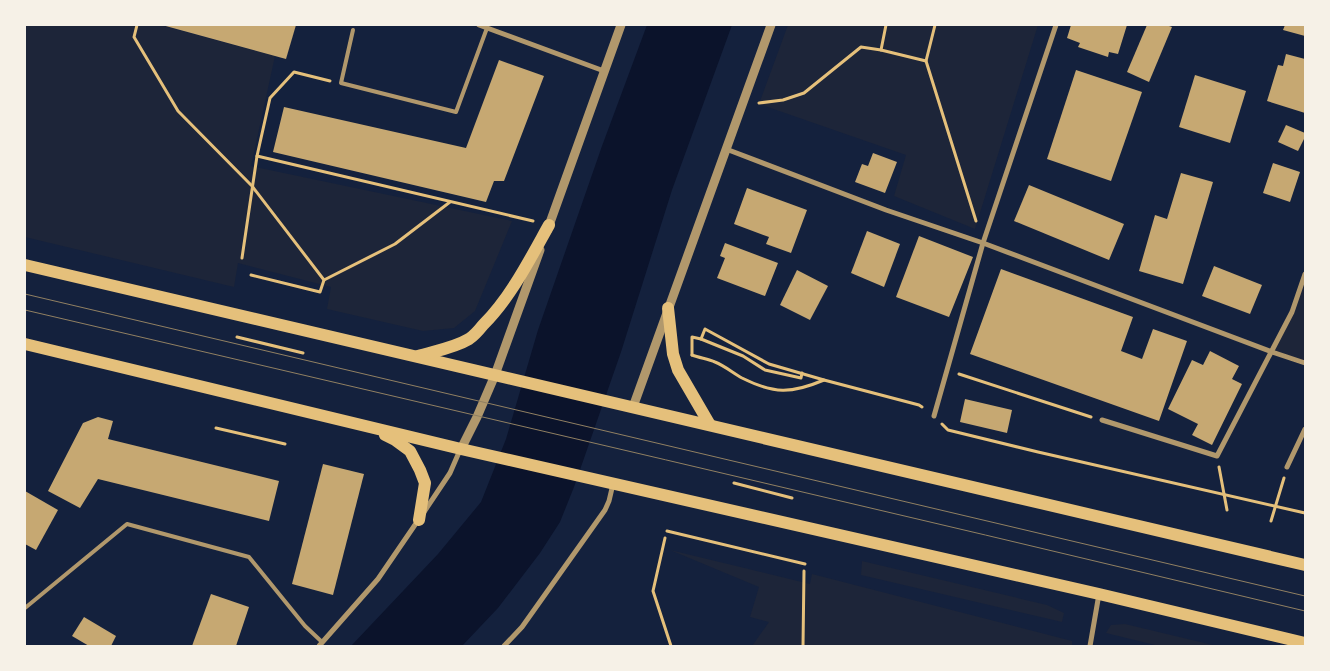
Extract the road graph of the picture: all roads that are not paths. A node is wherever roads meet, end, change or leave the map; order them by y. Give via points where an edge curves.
1 (479, 25) edge
2 (621, 25) edge
3 (771, 25) edge
4 (1056, 25) edge
5 (487, 28) junction
6 (353, 30) dead end
7 (604, 72) junction
8 (726, 149) junction
9 (549, 225) junction
10 (983, 243) junction
11 (25, 265) edge
12 (1305, 274) edge
13 (668, 308) junction
14 (25, 344) edge
15 (1272, 352) junction
16 (415, 356) junction
17 (1305, 362) edge
18 (495, 375) junction
19 (632, 407) junction
20 (934, 416) road end
21 (1102, 420) road end
22 (710, 425) junction
23 (370, 427) junction
24 (1305, 429) edge
25 (460, 449) junction
26 (1287, 468) road end
27 (613, 484) junction
28 (419, 520) junction
29 (1305, 565) edge
30 (1099, 594) junction
31 (25, 608) edge
32 (1305, 643) edge
33 (321, 644) edge
34 (504, 646) edge
35 (1090, 646) edge

1 - 5 street
2 - 7 street
3 - 8 street
4 - 10 street
5 - 6 lane via 456,112 341,83
5 - 7 street
7 - 9 street
8 - 10 street
8 - 13 street
9 - 16 main road via 519,277 475,334 450,347
9 - 18 street
10 - 15 street
10 - 20 street
11 - 16 main road
12 - 15 street via 1292,312
13 - 19 street
13 - 22 main road via 678,370
14 - 23 main road
15 - 17 street
15 - 21 street via 1217,456
16 - 18 main road
18 - 19 main road
18 - 25 street
19 - 22 main road
22 - 29 main road
23 - 25 main road
23 - 28 main road via 410,451 417,463 425,483
24 - 26 street
25 - 27 main road
25 - 28 street via 450,473
27 - 30 main road
27 - 34 street via 605,510 522,627
28 - 33 street via 378,579
30 - 32 main road
30 - 35 street
31 - 33 lane via 127,524 249,557

